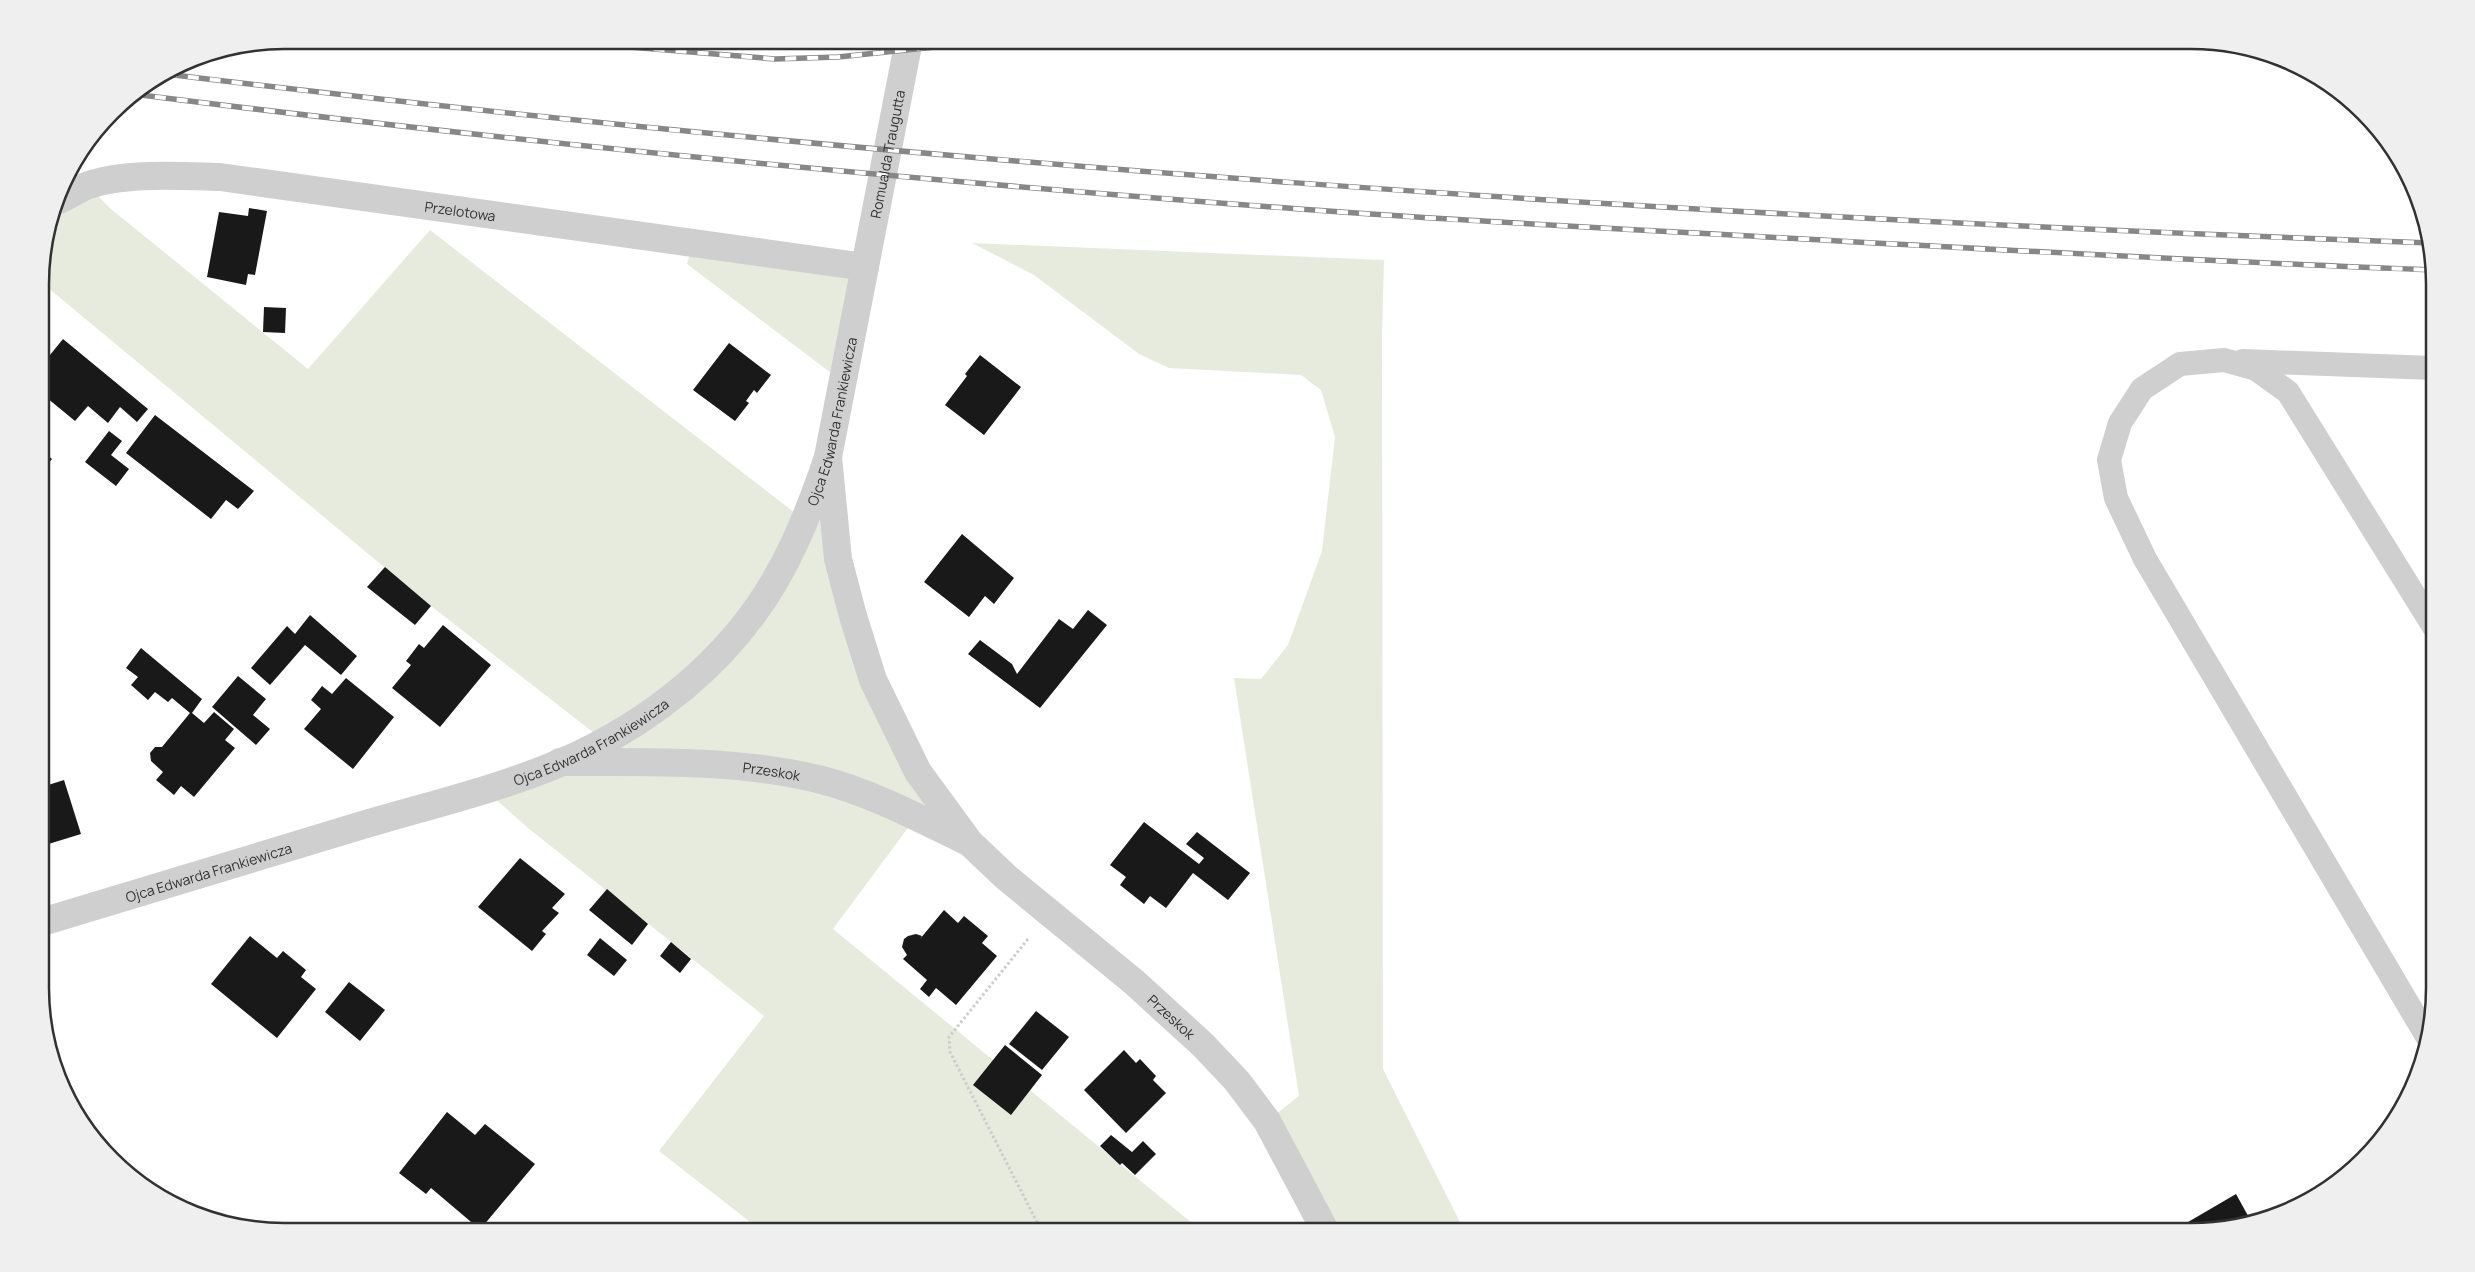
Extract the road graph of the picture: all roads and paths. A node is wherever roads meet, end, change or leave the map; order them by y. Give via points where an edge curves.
1 (907, 49) edge
2 (66, 197) edge
3 (865, 267) junction
4 (2224, 360) junction
5 (2426, 368) edge
6 (828, 458) junction
7 (2426, 614) edge
8 (560, 762) junction
9 (970, 843) junction
10 (1049, 913) junction
11 (49, 920) edge
12 (2423, 1029) edge
13 (1037, 1223) edge
14 (1321, 1223) edge

1 - 3 street, Romualda Traugutta
2 - 3 street, Przelotowa via 88,186 122,179 159,175 220,177
3 - 6 street, Ojca Edwarda Frankiewicza
4 - 5 lane
4 - 7 lane via 2256,369 2288,392
4 - 12 lane via 2180,364 2142,389 2120,423 2108,460 2116,498 2145,559
6 - 8 street, Ojca Edwarda Frankiewicza via 813,503 777,578 755,612 726,647 704,670 648,715
6 - 9 street, Przeskok via 838,559 873,680 918,772
8 - 9 street, Przeskok via 688,761 778,771 820,780 867,796
8 - 11 street, Ojca Edwarda Frankiewicza via 492,786
9 - 10 street, Przeskok
10 - 13 path via 949,1037 950,1052
10 - 14 street, Przeskok via 1153,998 1238,1081 1267,1121

